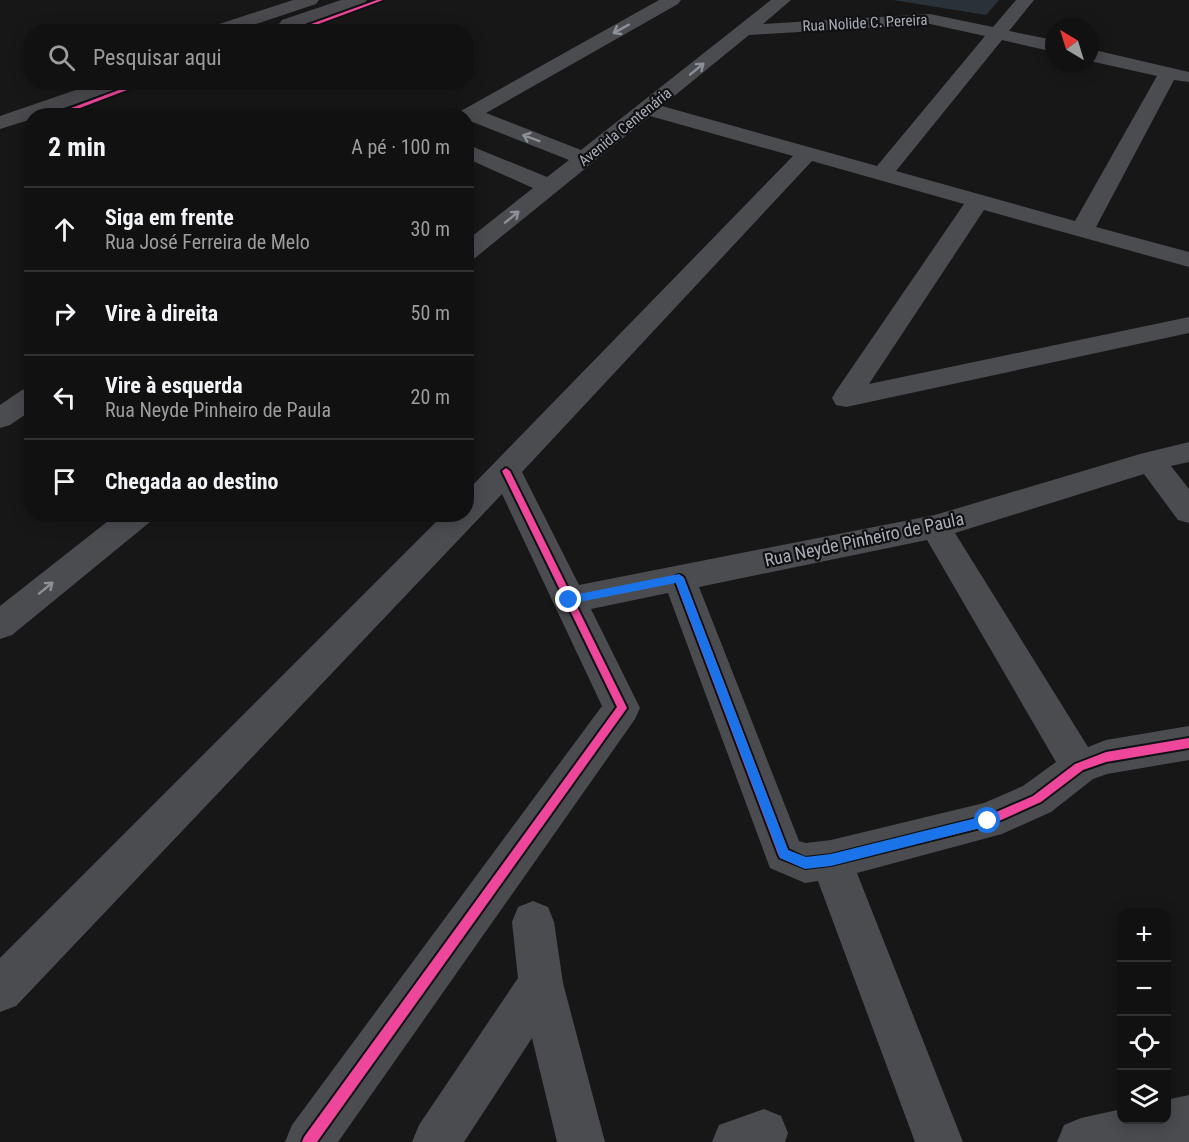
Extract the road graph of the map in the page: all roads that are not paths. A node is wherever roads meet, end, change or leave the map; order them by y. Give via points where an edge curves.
1 (310, 0) edge
2 (358, 0) edge
3 (672, 0) edge
4 (782, 0) edge
5 (1025, 0) edge
6 (271, 12) junction
7 (236, 24) edge
8 (240, 24) edge
9 (290, 24) edge
10 (746, 30) junction
11 (997, 33) junction
12 (1045, 44) edge
13 (1099, 57) edge
14 (1168, 73) junction
15 (1189, 77) edge
16 (44, 90) edge
17 (96, 90) edge
18 (0, 106) edge
19 (44, 108) edge
20 (649, 109) junction
21 (474, 112) edge
22 (24, 115) edge
23 (474, 117) edge
24 (0, 123) edge
25 (474, 154) edge
26 (807, 154) junction
27 (585, 159) junction
28 (882, 174) junction
29 (550, 187) junction
30 (978, 201) junction
31 (1082, 230) junction
32 (474, 247) edge
33 (1189, 260) edge
34 (1189, 325) edge
35 (24, 402) edge
36 (0, 418) edge
37 (1189, 452) edge
38 (1151, 461) junction
39 (506, 471) junction
40 (474, 504) edge
41 (1189, 512) edge
42 (128, 522) edge
43 (456, 522) edge
44 (935, 526) junction
45 (679, 578) junction
46 (569, 600) junction
47 (0, 625) edge
48 (1189, 742) edge
49 (1079, 767) junction
50 (831, 860) junction
51 (533, 922) dead end
52 (541, 983) junction
53 (0, 990) edge
54 (1189, 1119) edge
55 (309, 1142) edge
56 (436, 1142) edge
57 (581, 1142) edge
58 (939, 1142) edge
59 (1081, 1142) edge

1 - 6 main road
2 - 9 main road
3 -> 21 street
4 - 10 street, Avenida Centenária
5 - 11 street
6 - 7 main road
6 - 8 main road
10 - 11 street, Rua Nolide C. Pereira via 930,19
20 -> 10 street, Avenida Centenária
11 - 12 street, Rua Nolide C. Pereira
11 - 28 street
13 - 14 street
14 - 15 street
14 - 31 street
16 - 18 main road
17 - 19 main road
20 - 26 street
20 - 27 street, Avenida Centenária
22 - 24 main road
27 -> 23 street
25 - 29 street
26 - 28 street
26 - 39 street
27 - 29 street, Avenida Centenária
28 - 30 street
32 -> 29 street, Avenida Centenária
30 - 31 street
30 - 34 street via 846,398
31 - 33 street
35 - 36 street
37 - 38 street, Rua Neyde Pinheiro de Paula
38 - 41 street
38 - 44 street, Rua Neyde Pinheiro de Paula
39 - 40 street
39 - 46 street
47 -> 42 street
43 - 53 street
44 - 45 street, Rua Neyde Pinheiro de Paula
44 - 49 street
45 - 46 street, Rua Neyde Pinheiro de Paula
45 - 50 street via 784,854 805,863
46 - 55 street via 622,708
48 - 49 street via 1106,757
49 - 50 street via 1037,799 988,821
50 - 58 street
51 - 52 street
52 - 56 street
52 - 57 street
54 - 59 street

